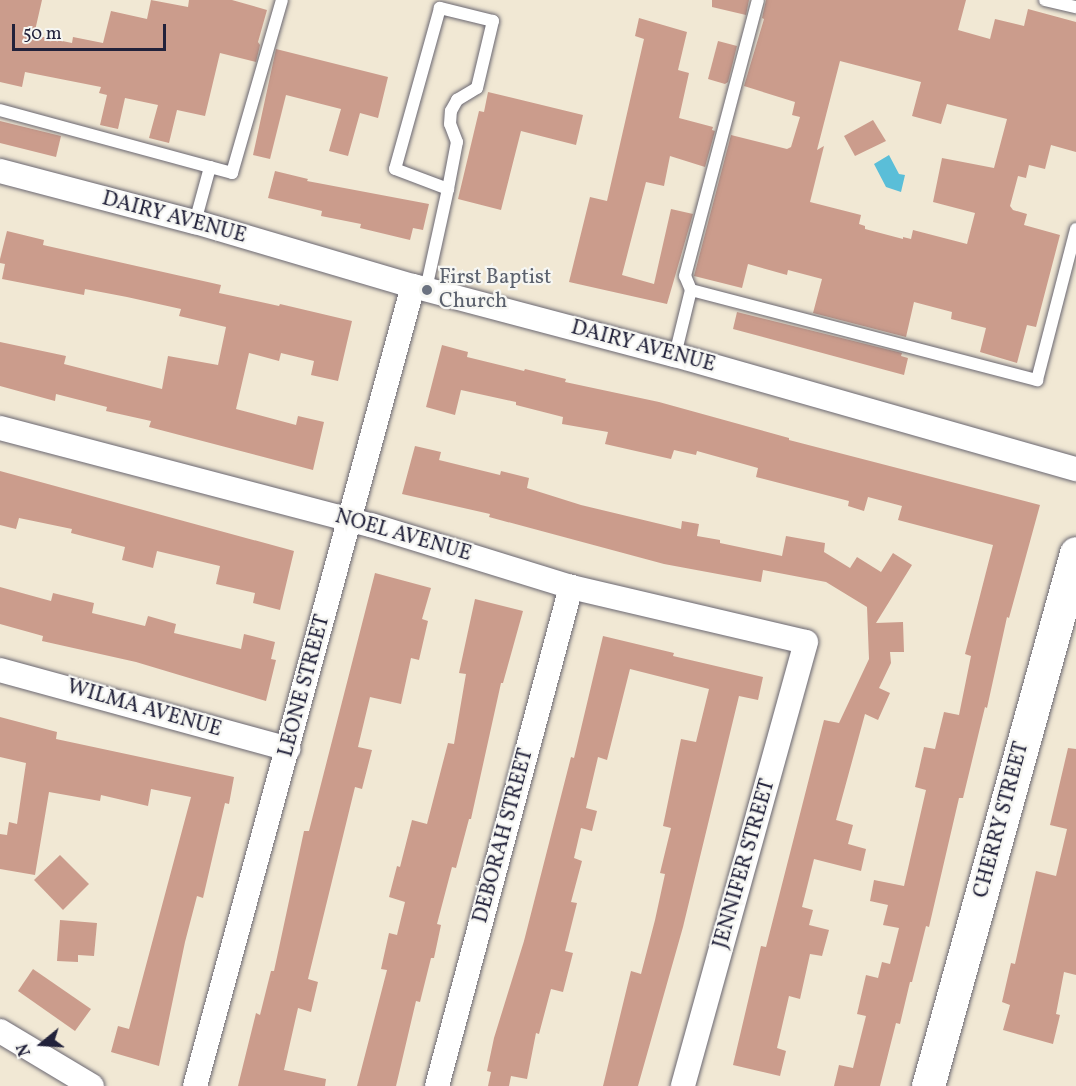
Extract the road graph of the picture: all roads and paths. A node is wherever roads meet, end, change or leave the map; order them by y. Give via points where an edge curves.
1 (282, 0) edge
2 (758, 0) edge
3 (1045, 0) edge
4 (1076, 7) edge
5 (0, 110) edge
6 (210, 166) junction
7 (0, 171) edge
8 (448, 189) junction
9 (195, 222) junction
10 (1076, 230) edge
11 (419, 288) junction
12 (691, 290) junction
13 (675, 355) junction
14 (0, 428) edge
15 (1076, 469) edge
16 (349, 520) junction
17 (1076, 553) edge
18 (571, 587) junction
19 (806, 642) joint
20 (0, 670) edge
21 (288, 749) junction
22 (0, 1031) edge
23 (92, 1086) edge
24 (195, 1086) edge
25 (437, 1086) edge
26 (683, 1086) edge
27 (928, 1086) edge

1 - 6 lane via 232,173
2 - 12 lane via 685,276
3 - 4 lane
5 - 6 lane
6 - 9 lane
7 - 9 street, DAIRY AVENUE
8 - 8 lane via 395,169 440,8 493,21 477,88 457,100 451,111 450,124 457,142
8 - 11 lane
9 - 11 street, DAIRY AVENUE
10 - 12 lane via 1037,380
11 - 13 street, DAIRY AVENUE
11 - 16 street, LEONE STREET
12 - 13 lane
13 - 15 street, DAIRY AVENUE
14 - 16 street, NOEL AVENUE
16 - 18 street, NOEL AVENUE
16 - 21 street, LEONE STREET
17 - 27 street, CHERRY STREET
18 - 19 street, NOEL AVENUE
18 - 25 street, DEBORAH STREET
19 - 26 street, JENNIFER STREET
20 - 21 street, WILMA AVENUE
21 - 24 street, LEONE STREET
22 - 23 street

